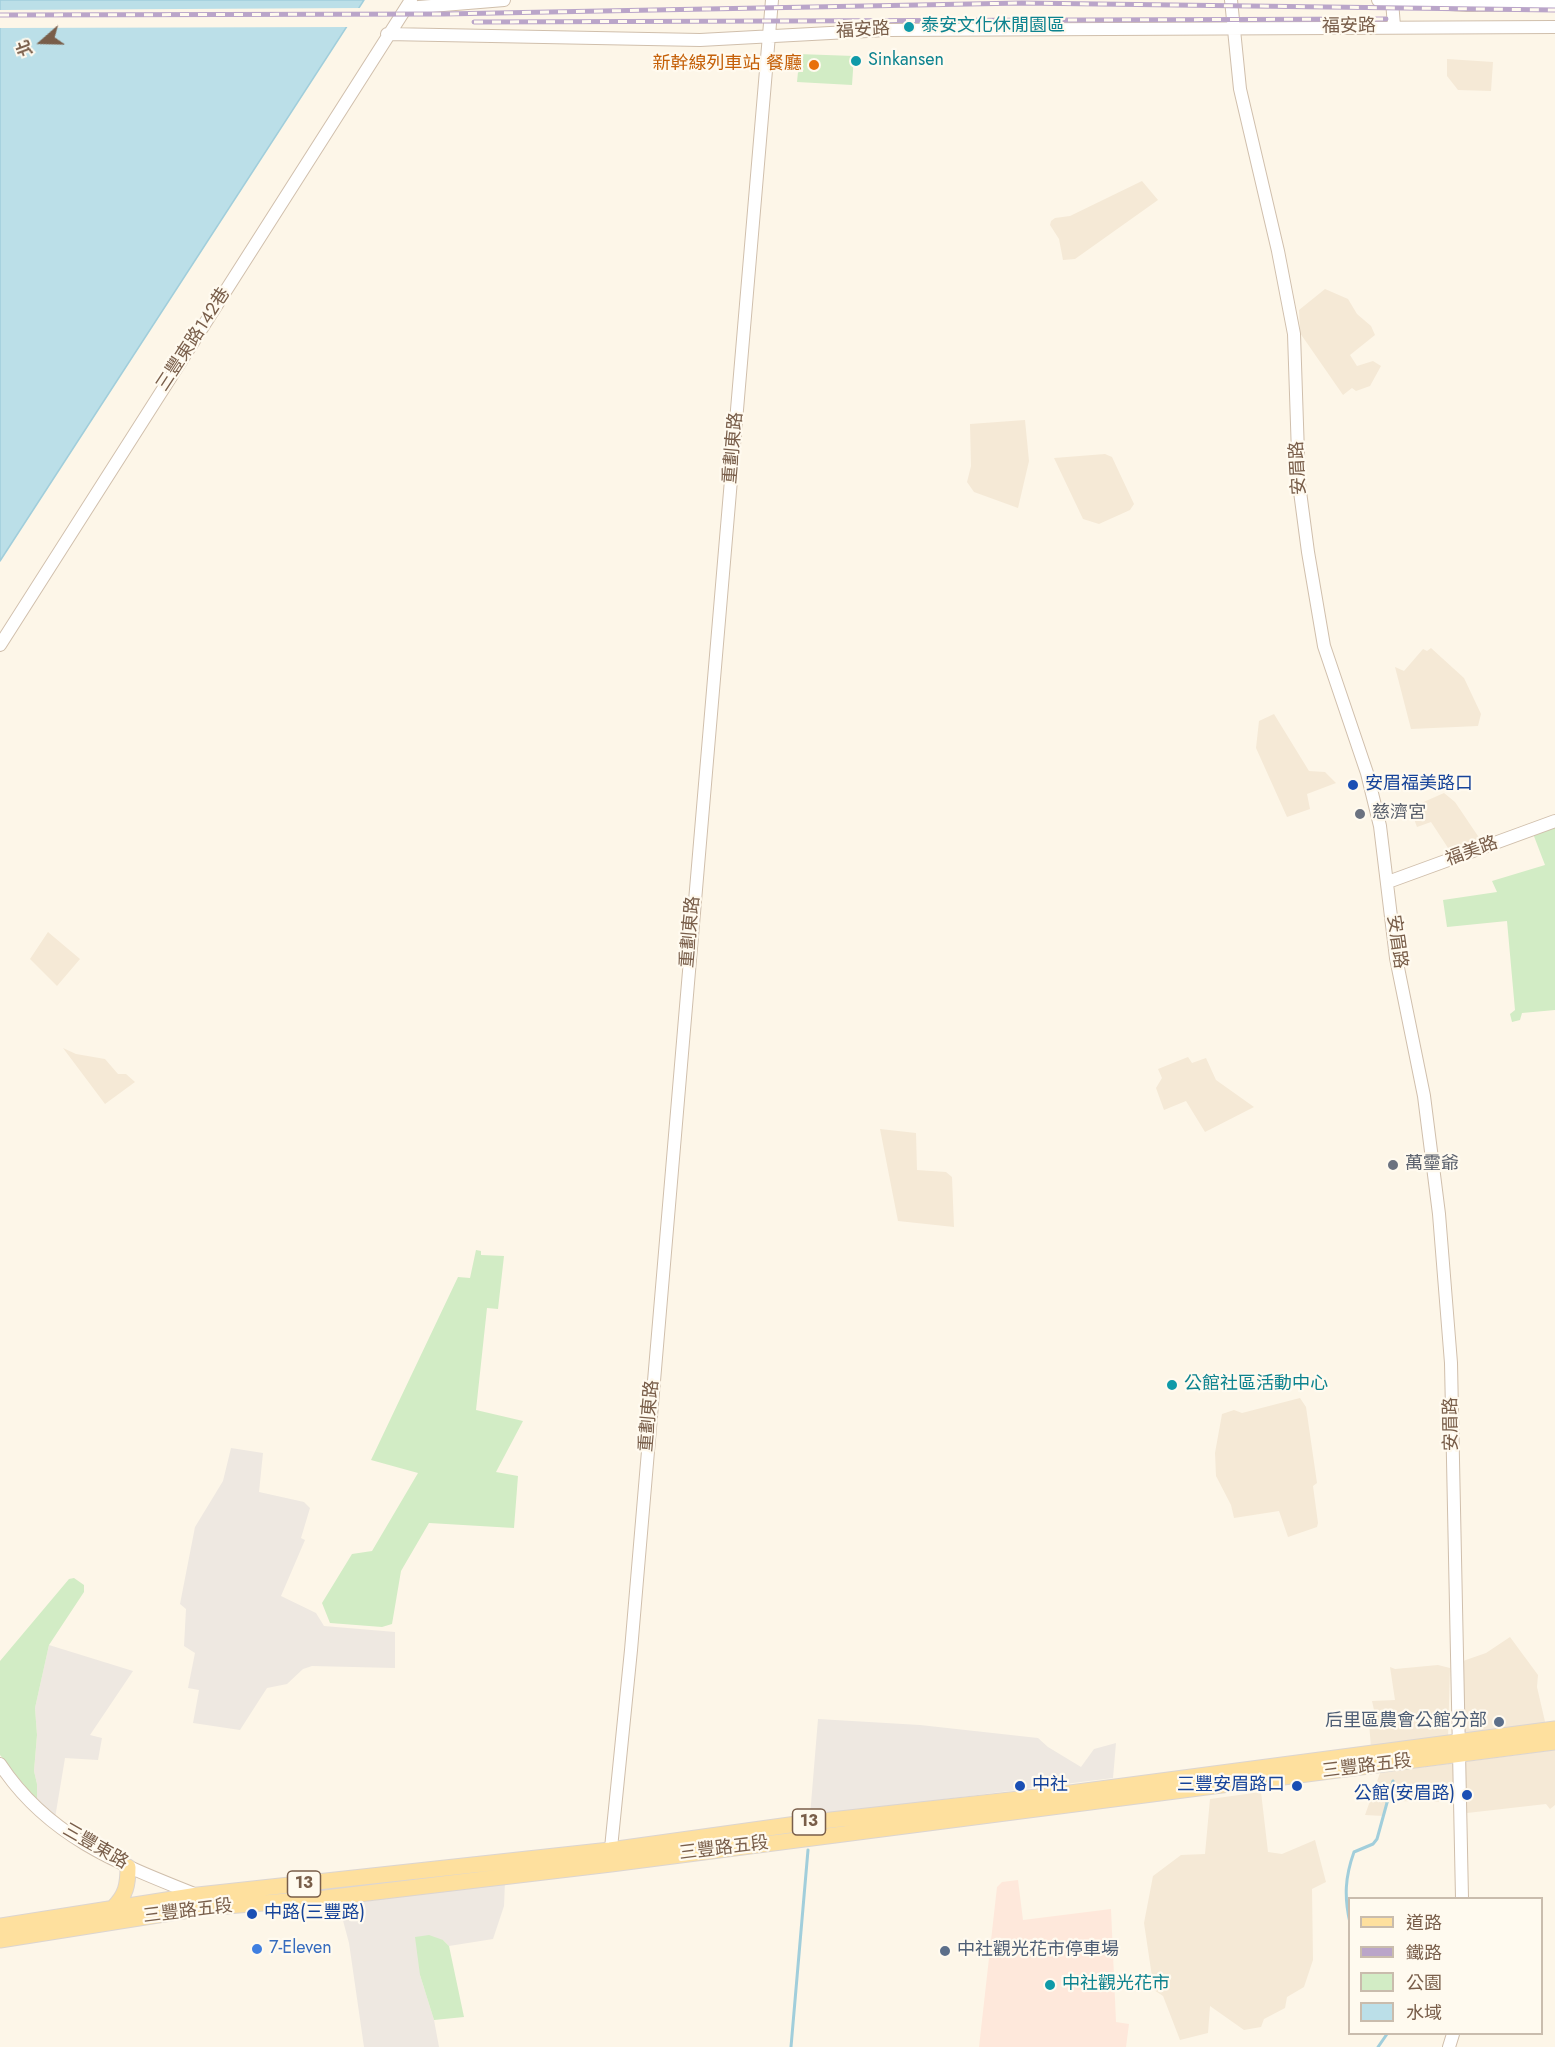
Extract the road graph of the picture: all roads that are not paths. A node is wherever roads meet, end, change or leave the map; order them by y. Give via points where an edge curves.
1 (504, 0) edge
2 (772, 0) edge
3 (1231, 0) edge
4 (1378, 0) edge
5 (1392, 1) edge
6 (409, 4) edge
7 (1555, 4) edge
8 (1394, 26) junction
9 (1555, 27) edge
10 (1234, 28) junction
11 (387, 34) junction
12 (769, 37) junction
13 (0, 645) edge
14 (1555, 821) edge
15 (1388, 882) junction
16 (1555, 1730) edge
17 (1555, 1742) edge
18 (1457, 1748) junction
19 (0, 1764) edge
20 (610, 1857) junction
21 (128, 1868) junction
22 (1462, 1897) edge
23 (200, 1902) junction
24 (113, 1908) junction
25 (0, 1926) edge
26 (0, 1940) edge

1 - 6 street
2 - 12 street, 重劃東路
3 - 10 street, 安眉路
4 - 5 street, 福安路
5 - 7 street, 福安路
5 - 8 street
6 - 11 street, 三豐東路142巷
8 - 9 street, 福安路
8 - 10 street, 福安路
10 - 12 street, 福安路 via 898,29
10 - 15 street, 安眉路 via 1240,88 1294,334 1299,484 1324,646 1367,773
11 - 12 street, 福安路 via 700,40
11 - 13 street, 三豐東路142巷
12 - 20 street, 重劃東路
14 - 15 street, 福美路
15 - 18 street, 安眉路 via 1396,958 1432,1155 1449,1321
16 - 18 main road, 三豐路五段 / 13
17 - 18 main road, 三豐路五段 / 13
18 - 20 main road, 三豐路五段 / 13
18 - 22 street, 安眉路
19 - 21 street, 三豐東路 via 32,1804 72,1838
20 - 23 main road, 三豐路五段 / 13 via 326,1898
21 - 23 street, 三豐東路
21 - 24 main road via 128,1885
23 - 24 main road, 三豐路五段 / 13
23 - 26 main road, 三豐路五段 / 13
24 - 25 main road, 三豐路五段 / 13

